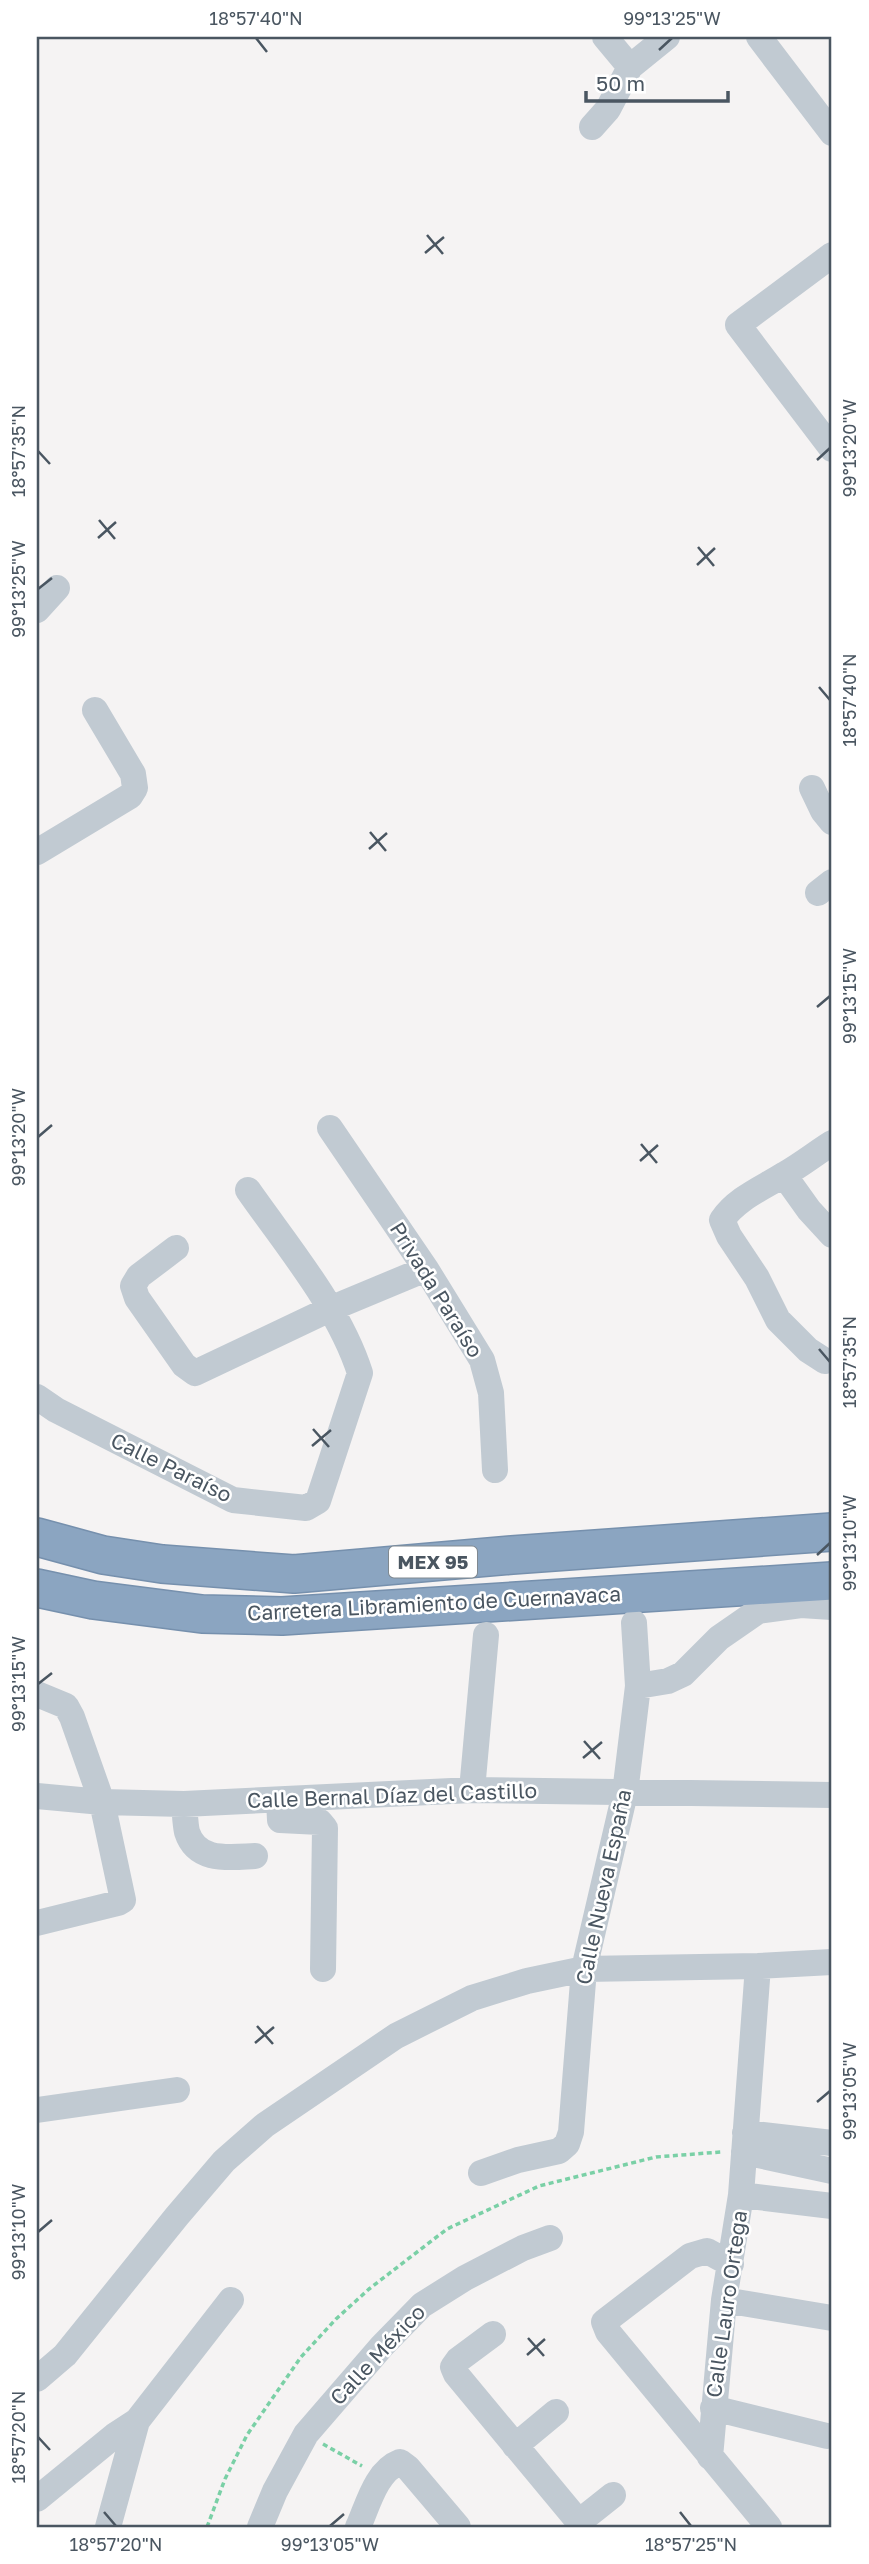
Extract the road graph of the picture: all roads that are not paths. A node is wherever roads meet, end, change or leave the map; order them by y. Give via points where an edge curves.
1 (604, 37) edge
2 (667, 37) edge
3 (759, 37) edge
4 (630, 67) junction
5 (592, 127) dead end
6 (832, 133) edge
7 (832, 255) edge
8 (832, 449) edge
9 (57, 588) dead end
10 (37, 610) edge
11 (95, 709) dead end
12 (812, 788) dead end
13 (832, 822) edge
14 (37, 852) edge
15 (330, 1128) dead end
16 (832, 1143) edge
17 (784, 1175) junction
18 (248, 1190) dead end
19 (832, 1235) edge
20 (176, 1248) dead end
21 (426, 1269) junction
22 (330, 1309) junction
23 (825, 1361) dead end
24 (37, 1397) edge
25 (495, 1469) dead end
26 (832, 1532) edge
27 (37, 1537) edge
28 (832, 1581) edge
29 (37, 1588) edge
30 (832, 1606) edge
31 (634, 1623) dead end
32 (486, 1635) dead end
33 (638, 1686) junction
34 (37, 1695) edge
35 (472, 1790) junction
36 (625, 1793) junction
37 (832, 1795) edge
38 (37, 1796) edge
39 (279, 1800) junction
40 (102, 1802) junction
41 (184, 1804) junction
42 (255, 1856) dead end
43 (37, 1923) edge
44 (832, 1962) edge
45 (758, 1966) junction
46 (323, 1969) dead end
47 (584, 1969) junction
48 (177, 2090) dead end
49 (37, 2110) edge
50 (745, 2143) junction
51 (832, 2143) edge
52 (832, 2171) edge
53 (481, 2172) dead end
54 (741, 2195) junction
55 (832, 2206) edge
56 (550, 2238) dead end
57 (731, 2264) junction
58 (231, 2300) dead end
59 (724, 2300) junction
60 (832, 2318) edge
61 (493, 2334) dead end
62 (37, 2379) edge
63 (713, 2408) junction
64 (556, 2412) dead end
65 (137, 2421) junction
66 (827, 2436) dead end
67 (515, 2446) junction
68 (710, 2457) junction
69 (613, 2495) dead end
70 (37, 2500) edge
71 (581, 2524) edge
72 (108, 2527) edge
73 (260, 2527) edge
74 (358, 2527) edge
75 (458, 2527) edge
76 (769, 2527) edge

1 - 4 street
2 - 4 street
3 - 6 street
4 - 5 street
7 - 8 street via 738,326
9 - 10 street
11 - 14 street via 133,774 135,788 130,796
12 - 13 street
15 - 21 street, Privada Paraíso
16 - 17 street
17 - 19 street
17 - 23 street via 728,1211 722,1220 778,1320
18 - 22 street, Calle Paraíso
20 - 22 street via 139,1276 133,1286 184,1365 195,1373
21 - 22 street
21 - 25 street, Privada Paraíso via 482,1360 491,1393
22 - 24 street, Calle Paraíso via 360,1373 318,1501 306,1508 233,1500
26 - 27 highway, Carretera Libramiento de Cuernavaca / MEX 95 via 294,1574 126,1559
28 - 29 highway, Carretera Libramiento de Cuernavaca / MEX 95 via 282,1616 202,1615
30 - 33 street via 758,1611 719,1638 683,1674
31 - 33 street, Calle Nueva España
32 - 35 street
33 - 36 street, Calle Nueva España
34 - 40 street via 66,1706
35 - 36 street, Calle Bernal Díaz del Castillo
35 - 39 street, Calle Bernal Díaz del Castillo
36 - 37 street, Calle Bernal Díaz del Castillo
36 - 47 street, Calle Nueva España
38 - 40 street, Calle Bernal Díaz del Castillo
39 - 41 street, Calle Bernal Díaz del Castillo
39 - 46 street via 280,1820 320,1822 325,1828
40 - 41 street, Calle Bernal Díaz del Castillo
40 - 43 street via 123,1900
41 - 42 street via 187,1833 205,1854
44 - 45 street
45 - 47 street
45 - 50 street, Calle Lauro Ortega
47 - 53 street, Calle Nueva España via 567,2144 559,2151
47 - 62 street via 472,1998 396,2036 265,2125 224,2161 65,2355
48 - 49 street
50 - 51 street
50 - 52 street
50 - 54 street, Calle Lauro Ortega
54 - 55 street
54 - 57 street, Calle Lauro Ortega
56 - 73 street, Calle México via 465,2278 422,2305 306,2434
57 - 59 street, Calle Lauro Ortega
57 - 68 street via 707,2251 690,2256 604,2322
58 - 65 street
59 - 60 street
59 - 63 street, Calle Lauro Ortega
61 - 67 street via 453,2367
63 - 66 street
63 - 68 street, Calle Lauro Ortega
64 - 67 street
65 - 70 street
65 - 72 street
67 - 71 street
68 - 76 street
69 - 71 street
74 - 75 street via 390,2469

